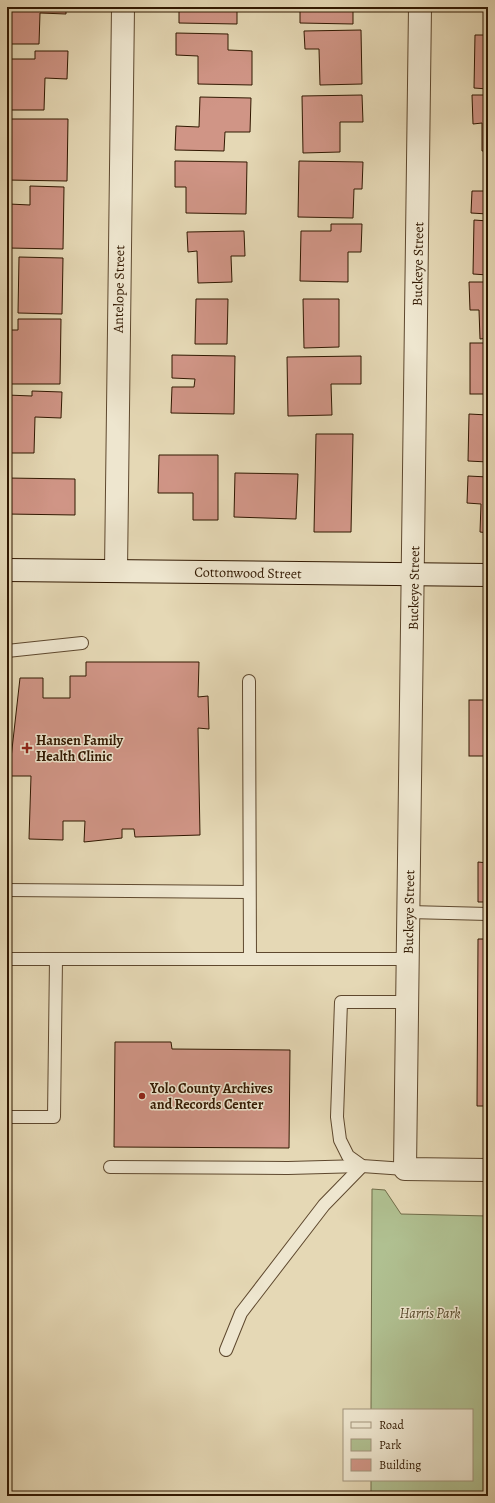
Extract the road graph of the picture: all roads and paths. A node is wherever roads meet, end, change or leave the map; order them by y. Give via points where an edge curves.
1 (122, 7) edge
2 (420, 7) edge
3 (7, 570) edge
4 (116, 571) junction
5 (414, 574) junction
6 (488, 575) edge
7 (82, 643) dead end
8 (7, 651) edge
9 (249, 681) dead end
10 (7, 890) edge
11 (249, 892) junction
12 (409, 912) junction
13 (488, 914) edge
14 (7, 959) edge
15 (56, 959) junction
16 (250, 959) junction
17 (409, 959) junction
18 (408, 1002) junction
19 (7, 1116) edge
20 (362, 1166) junction
21 (110, 1167) dead end
22 (405, 1169) junction
23 (488, 1170) edge
24 (226, 1350) dead end

1 - 4 street, Antelope Street
2 - 5 street, Buckeye Street
3 - 4 street, Cottonwood Street
4 - 5 street, Cottonwood Street
5 - 6 street, Cottonwood Street
5 - 12 street, Buckeye Street
7 - 8 lane
9 - 11 lane
10 - 11 lane
11 - 16 lane
12 - 13 lane
12 - 17 street, Buckeye Street
14 - 15 lane
15 - 16 lane
15 - 19 lane via 54,1117
16 - 17 lane
17 - 18 street, Buckeye Street
18 - 20 lane via 341,1002 337,1117 340,1140 348,1156
18 - 22 street, Buckeye Street
20 - 21 lane
20 - 22 lane
20 - 24 lane via 324,1206 241,1314
22 - 23 street

